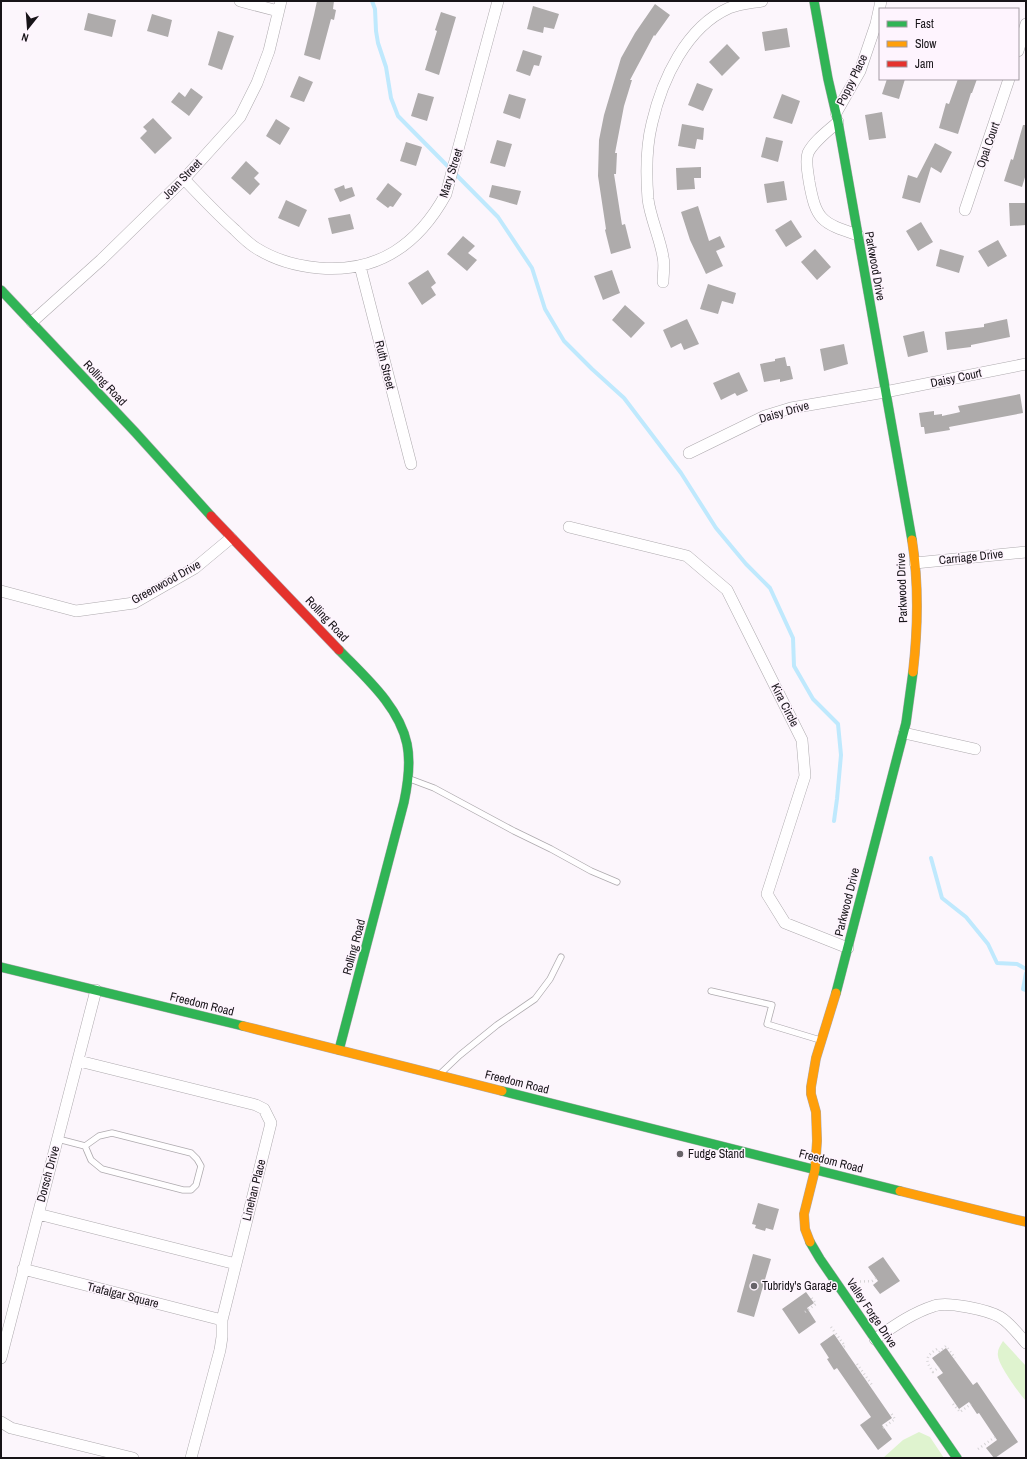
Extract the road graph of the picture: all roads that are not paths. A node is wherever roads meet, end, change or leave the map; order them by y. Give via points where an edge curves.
1 (240, 1) edge
2 (498, 1) edge
3 (762, 1) edge
4 (814, 1) edge
5 (279, 6) edge
6 (879, 10) edge
7 (1026, 24) edge
8 (1019, 48) edge
9 (1009, 80) edge
10 (837, 117) junction
11 (184, 178) junction
12 (965, 210) dead end
13 (858, 235) junction
14 (360, 266) junction
15 (663, 282) dead end
16 (1, 290) edge
17 (32, 322) junction
18 (1026, 364) edge
19 (885, 392) junction
20 (689, 452) dead end
21 (410, 464) dead end
22 (569, 527) dead end
23 (231, 538) junction
24 (1026, 552) edge
25 (915, 562) junction
26 (1, 591) edge
27 (904, 733) junction
28 (975, 749) dead end
29 (408, 778) junction
30 (617, 882) dead end
31 (848, 948) junction
32 (560, 957) dead end
33 (1, 967) edge
34 (96, 990) junction
35 (711, 991) dead end
36 (822, 1040) junction
37 (339, 1050) junction
38 (79, 1061) junction
39 (439, 1075) junction
40 (58, 1139) junction
41 (85, 1146) junction
42 (815, 1170) junction
43 (38, 1214) junction
44 (1026, 1222) edge
45 (236, 1264) junction
46 (24, 1269) junction
47 (222, 1320) junction
48 (875, 1339) junction
49 (1026, 1343) edge
50 (1, 1358) edge
51 (1, 1422) edge
52 (133, 1458) edge
53 (191, 1458) edge
54 (957, 1458) edge

1 - 5 street
2 - 14 street, Mary Street via 446,194 428,222 403,246 383,258
3 - 15 street via 730,8 707,22 688,42 661,90 651,124 646,167 648,201 664,259
4 - 10 street, Parkwood Drive
5 - 11 street, Joan Street via 269,51 240,117
6 - 10 street, Poppy Place via 860,71
7 - 8 street
9 - 12 street, Opal Court
10 - 13 street, Parkwood Drive
10 - 13 street, Poppy Place via 808,153 806,166 814,206 819,216 828,224
11 - 14 street, Mary Street via 217,214 255,248 291,264 334,269
11 - 17 street, Joan Street via 101,260
13 - 19 street, Parkwood Drive
14 - 21 street, Ruth Street
16 - 17 street, Rolling Road
17 - 23 street, Rolling Road
18 - 19 street, Daisy Court
19 - 20 street, Daisy Drive via 791,408 765,416
19 - 25 street, Parkwood Drive
22 - 31 street, Kira Circle via 687,556 728,590 802,740 805,776 766,894 785,923
23 - 26 street, Greenwood Drive via 195,568 134,602 76,611
23 - 29 street, Rolling Road via 298,605 390,705 407,742
24 - 25 street, Carriage Drive
25 - 27 street, Parkwood Drive via 916,629 912,685
27 - 28 street
27 - 31 street, Parkwood Drive
29 - 30 lane via 434,788 514,832
29 - 37 street, Rolling Road via 404,802
31 - 36 street, Parkwood Drive
32 - 39 lane via 550,979 535,999 497,1025
33 - 34 street, Freedom Road
34 - 37 street, Freedom Road
34 - 38 street, Dorsch Drive
35 - 36 lane via 772,1005 767,1024
36 - 42 street, Parkwood Drive via 811,1093 816,1111
37 - 39 street, Freedom Road
38 - 40 street, Dorsch Drive
38 - 45 street, Linehan Place via 264,1109 271,1123
39 - 42 street, Freedom Road
40 - 41 lane
40 - 43 street, Dorsch Drive
41 - 41 lane via 91,1160 102,1169 183,1190 191,1190 196,1185 201,1166 191,1153 112,1133 99,1136
42 - 44 street, Freedom Road
42 - 48 street, Valley Forge Drive via 805,1207 805,1230 820,1259
43 - 45 street
43 - 46 street, Dorsch Drive
45 - 47 street, Linehan Place
46 - 47 street, Trafalgar Square
46 - 50 street, Dorsch Drive
47 - 53 street, Linehan Place via 220,1350
48 - 49 street via 904,1320 936,1305 983,1310 1000,1318
48 - 54 street, Valley Forge Drive
51 - 52 street via 11,1428

